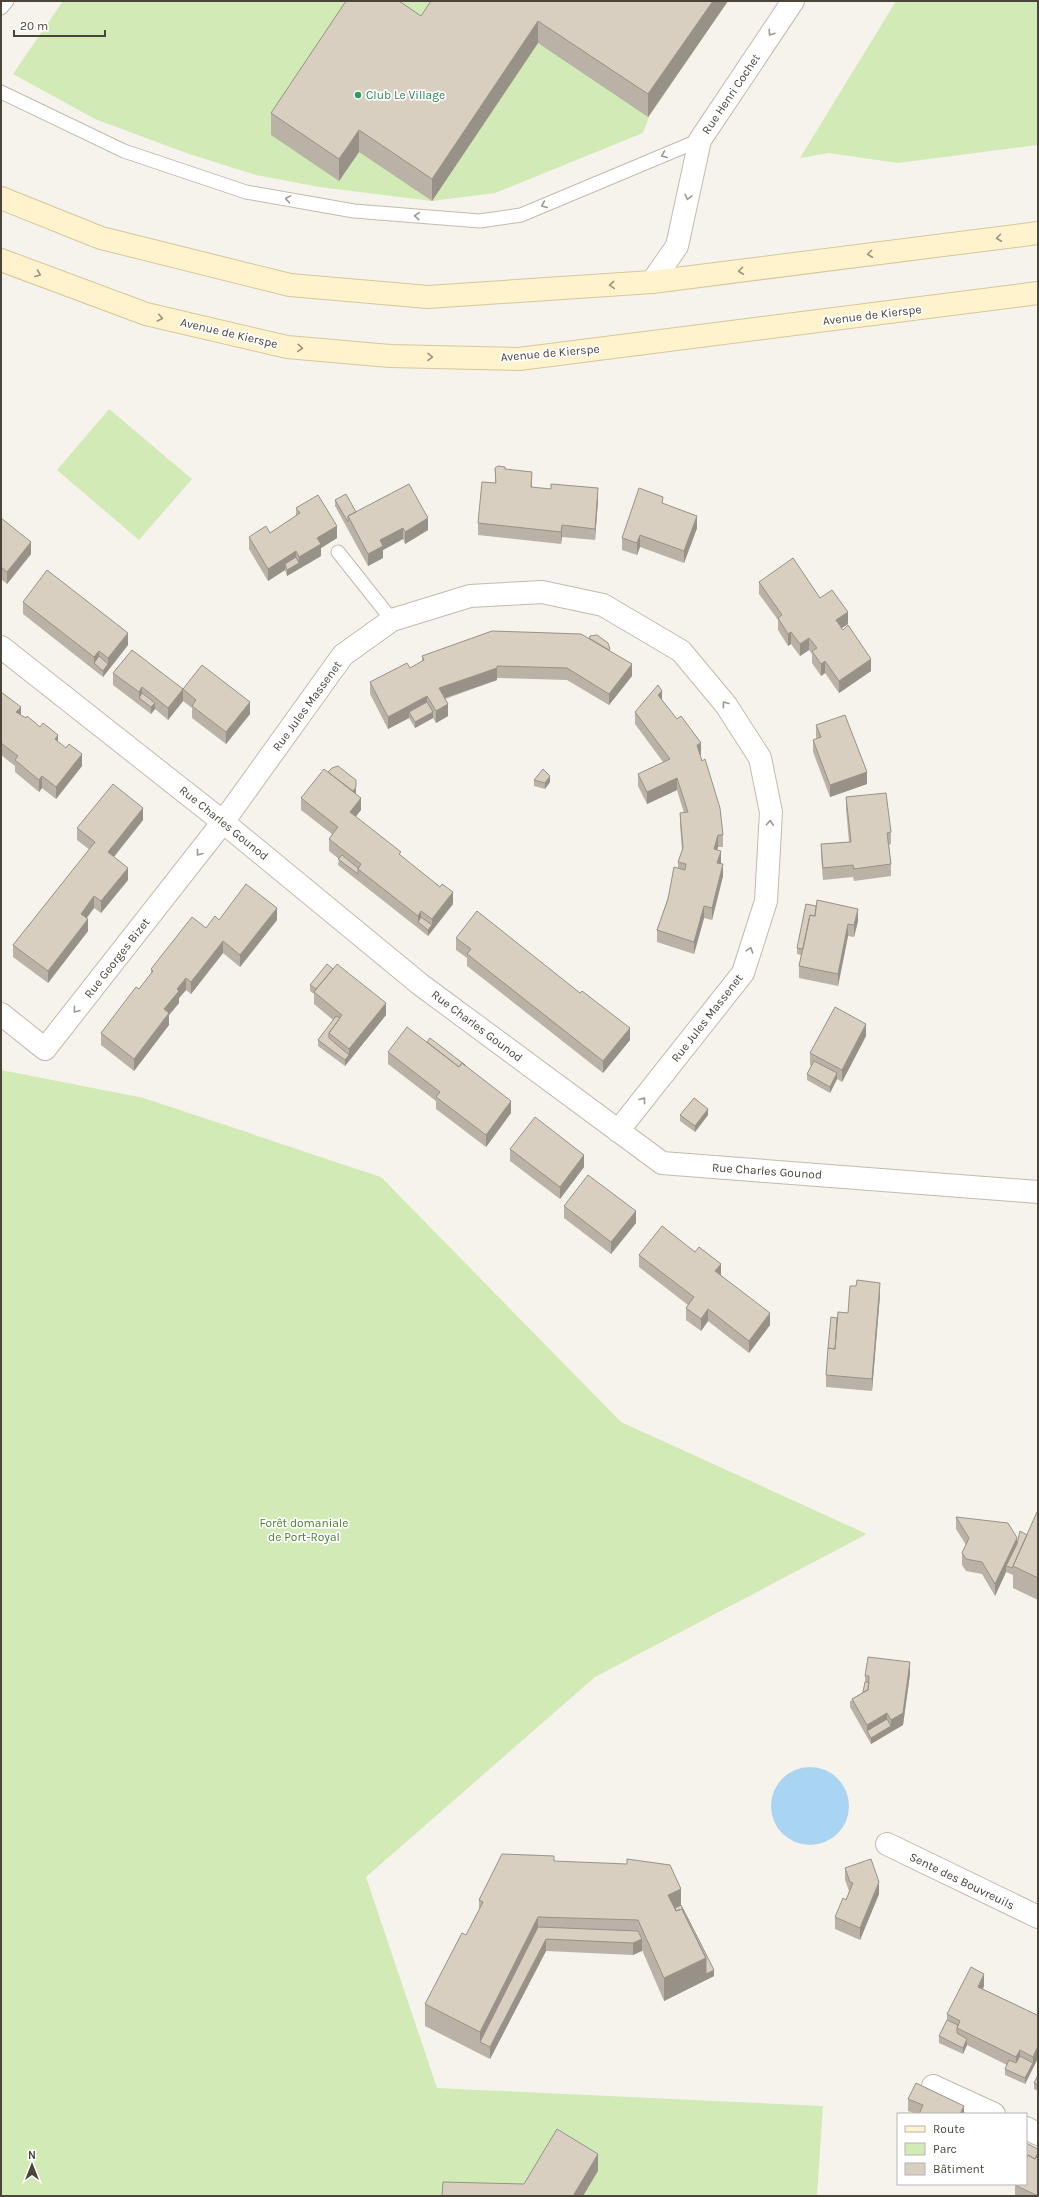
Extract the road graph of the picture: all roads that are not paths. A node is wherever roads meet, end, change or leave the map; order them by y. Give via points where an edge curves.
1 (7, 1) edge
2 (793, 1) edge
3 (1, 8) edge
4 (1, 92) edge
5 (700, 140) junction
6 (1, 198) edge
7 (1038, 233) edge
8 (1, 260) edge
9 (652, 282) junction
10 (1038, 293) edge
11 (338, 552) dead end
12 (392, 620) junction
13 (1, 647) edge
14 (223, 822) junction
15 (1, 1014) edge
16 (618, 1131) junction
17 (1038, 1192) edge
18 (887, 1844) dead end
19 (1038, 1917) edge
20 (933, 2086) dead end
21 (992, 2113) edge
22 (1027, 2128) edge
23 (1038, 2134) edge

1 - 3 lane
2 -> 5 street, Rue Henri Cochet
5 -> 4 lane via 521,214 480,221 354,211 246,192 124,152
5 -> 9 street, Rue Henri Cochet via 676,246
9 -> 6 main road via 428,297 290,285 101,238
7 -> 9 main road
8 -> 10 main road, Avenue de Kierspe via 146,314 287,347 390,356 519,359
11 - 12 lane
12 - 14 street, Rue Jules Massenet via 343,655
16 -> 12 street, Rue Jules Massenet via 743,973 766,901 771,812 760,758 726,705 681,652 604,605 542,592 470,596
13 - 14 street, Rue Charles Gounod
14 -> 15 street, Rue Georges Bizet via 45,1049
14 - 16 street, Rue Charles Gounod via 421,984
16 - 17 street, Rue Charles Gounod via 662,1163
18 - 19 street, Sente des Bouvreuils
20 - 21 street
22 - 23 street

